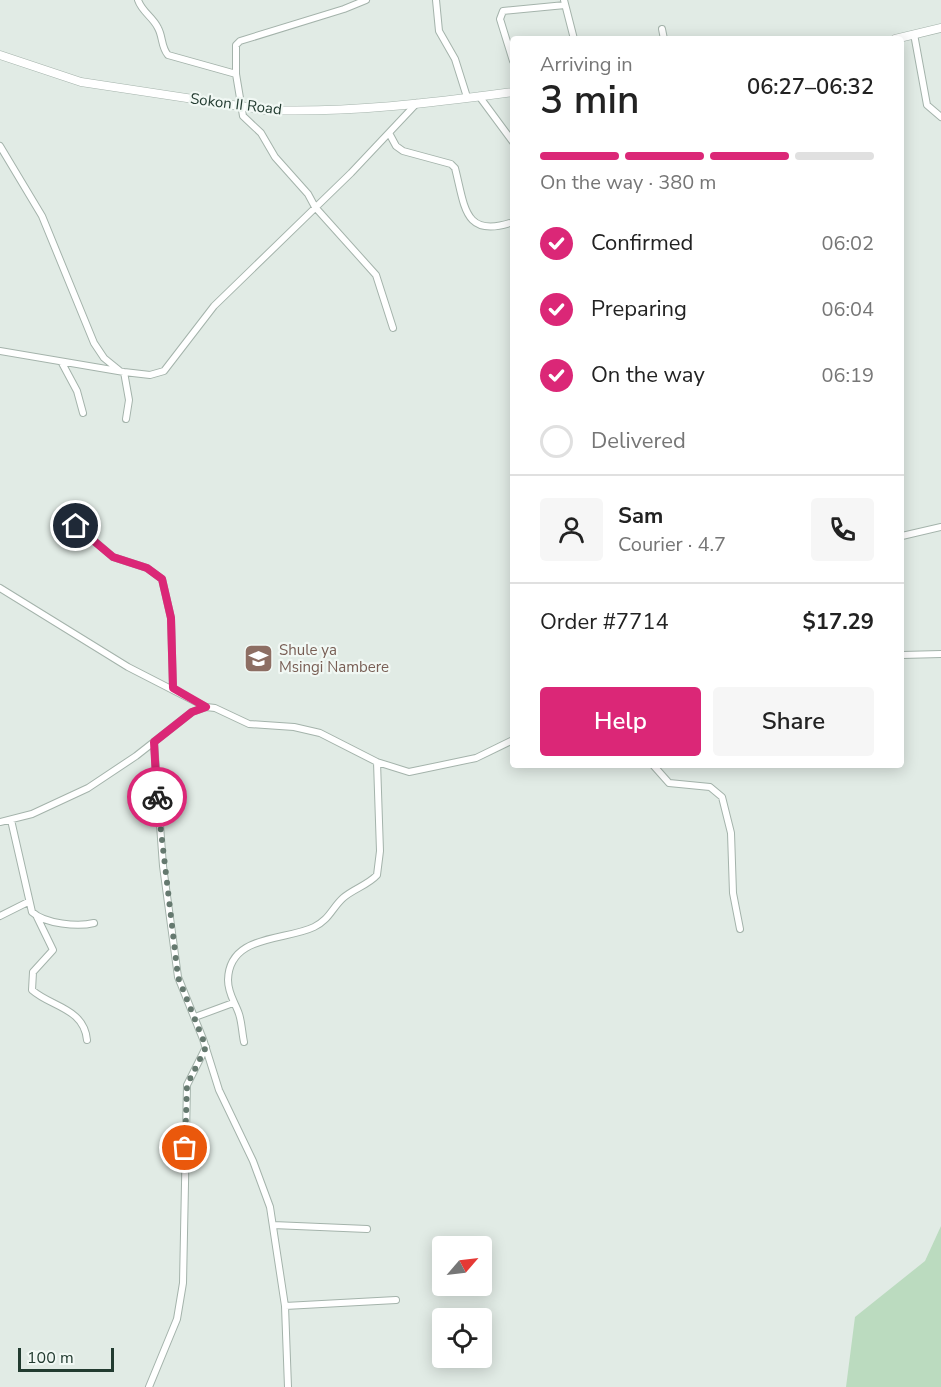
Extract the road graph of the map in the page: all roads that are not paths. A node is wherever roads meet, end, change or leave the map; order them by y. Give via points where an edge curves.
1 (138, 0) edge
2 (366, 0) edge
3 (436, 0) edge
4 (564, 2) edge
5 (941, 28) edge
6 (662, 29) dead end
7 (915, 34) junction
8 (573, 36) edge
9 (663, 36) edge
10 (904, 37) edge
11 (510, 50) edge
12 (0, 55) edge
13 (236, 74) junction
14 (510, 92) edge
15 (479, 96) junction
16 (467, 97) junction
17 (417, 103) junction
18 (241, 106) junction
19 (941, 117) edge
20 (389, 133) junction
21 (510, 138) edge
22 (0, 146) edge
23 (315, 207) junction
24 (510, 223) edge
25 (393, 328) dead end
26 (0, 351) edge
27 (62, 363) junction
28 (122, 372) junction
29 (83, 413) dead end
30 (126, 419) dead end
31 (76, 526) dead end
32 (941, 527) edge
33 (904, 536) edge
34 (0, 588) edge
35 (941, 654) edge
36 (904, 655) edge
37 (173, 688) junction
38 (206, 707) junction
39 (510, 741) edge
40 (154, 742) junction
41 (377, 762) junction
42 (656, 768) edge
43 (11, 820) junction
44 (0, 822) edge
45 (28, 902) junction
46 (0, 916) edge
47 (37, 917) junction
48 (94, 923) dead end
49 (740, 930) dead end
50 (233, 1003) junction
51 (195, 1017) junction
52 (87, 1040) dead end
53 (244, 1042) dead end
54 (206, 1047) junction
55 (273, 1225) junction
56 (367, 1229) dead end
57 (396, 1300) dead end
58 (285, 1306) junction
59 (149, 1387) edge
60 (288, 1387) edge

1 - 13 street via 158,27 168,55
2 - 13 street via 240,41 236,45
3 - 16 street via 439,31 455,59
4 - 8 street
4 - 11 street via 502,11
5 - 7 street
6 - 9 street
7 - 10 street
7 - 19 street via 927,105
12 - 18 street, Sokon II Road via 81,82
13 - 18 street
14 - 15 street, Sokon II Road
15 - 16 street, Sokon II Road
15 - 21 street
16 - 17 street, Sokon II Road
17 - 18 street, Sokon II Road via 295,111
17 - 20 street
18 - 23 street via 245,119 261,133
20 - 23 street
20 - 24 street via 402,151 455,168 467,212 481,226 489,229
22 - 28 street via 42,216 85,327 99,351
23 - 25 street via 376,275
23 - 28 street via 214,306 164,371 150,375
26 - 27 street
27 - 28 street
27 - 29 street
28 - 30 street via 129,400
31 - 37 street via 113,557 147,568 162,579 171,618
32 - 33 street
34 - 37 street via 128,667
35 - 36 street
37 - 38 street
38 - 40 street via 192,712
38 - 41 street via 249,724 320,733
39 - 41 street via 476,758 420,772
40 - 43 street via 87,788
40 - 51 street via 175,962
41 - 50 street via 377,875 343,898 321,924 261,940 242,950 228,978
42 - 49 street via 669,783 710,787 722,797 731,833 733,894
43 - 44 street
43 - 45 street
45 - 46 street
45 - 47 street
47 - 48 street via 74,925
47 - 52 street via 52,950 33,972 32,990 61,1005 82,1023
50 - 51 street
50 - 53 street via 240,1016
51 - 54 street
54 - 55 street via 219,1090 266,1191
54 - 59 street via 187,1085 183,1283 177,1319
55 - 56 street
55 - 58 street
57 - 58 street
58 - 60 street

